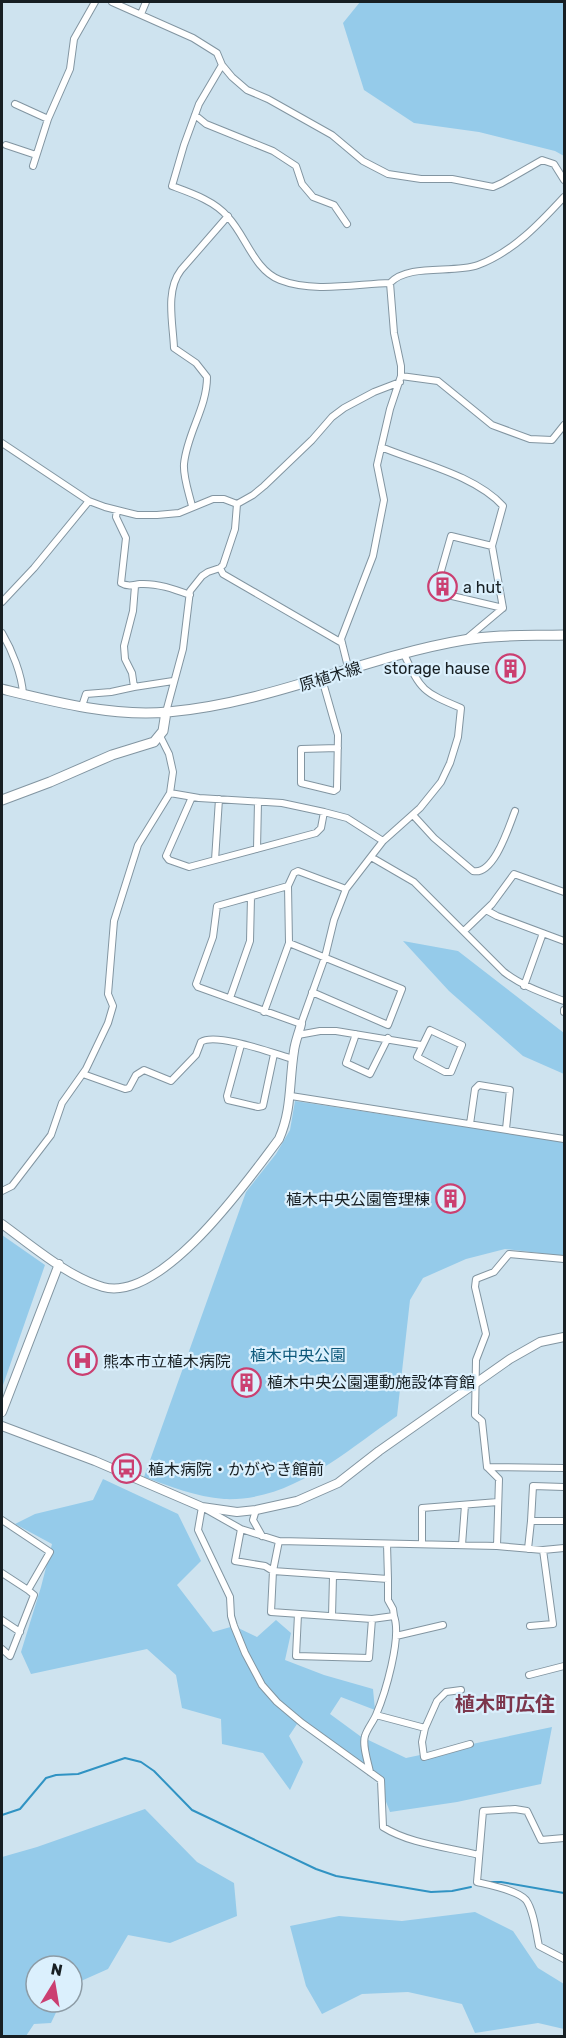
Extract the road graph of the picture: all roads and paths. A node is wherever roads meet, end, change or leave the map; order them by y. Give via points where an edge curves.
1 (95, 2) edge
2 (112, 2) edge
3 (146, 2) edge
4 (141, 14) junction
5 (222, 65) junction
6 (15, 104) dead end
7 (195, 115) junction
8 (48, 119) junction
9 (6, 145) dead end
10 (36, 155) junction
11 (33, 166) dead end
12 (564, 180) edge
13 (564, 197) edge
14 (228, 216) junction
15 (347, 224) dead end
16 (390, 283) junction
17 (400, 379) junction
18 (564, 425) edge
19 (2, 443) edge
20 (381, 447) junction
21 (89, 501) junction
22 (237, 504) junction
23 (192, 506) junction
24 (117, 510) junction
25 (492, 546) junction
26 (220, 568) junction
27 (135, 586) junction
28 (190, 595) junction
29 (2, 602) edge
30 (503, 608) junction
31 (2, 633) edge
32 (564, 635) edge
33 (465, 640) junction
34 (342, 643) junction
35 (404, 654) junction
36 (349, 671) junction
37 (322, 679) junction
38 (174, 681) junction
39 (134, 687) junction
40 (2, 689) edge
41 (23, 694) junction
42 (82, 706) junction
43 (166, 712) junction
44 (160, 736) junction
45 (338, 748) junction
46 (170, 793) junction
47 (192, 797) junction
48 (219, 799) junction
49 (2, 800) edge
50 (258, 802) junction
51 (515, 811) dead end
52 (324, 812) junction
53 (413, 815) junction
54 (383, 841) junction
55 (256, 849) junction
56 (371, 857) junction
57 (215, 860) junction
58 (288, 886) junction
59 (346, 889) junction
60 (564, 892) edge
61 (251, 897) junction
62 (486, 910) junction
63 (464, 931) junction
64 (543, 933) junction
65 (564, 941) edge
66 (289, 943) junction
67 (325, 957) junction
68 (524, 986) junction
69 (312, 992) junction
70 (230, 998) junction
71 (564, 1001) edge
72 (264, 1012) junction
73 (301, 1024) junction
74 (388, 1025) junction
75 (356, 1034) junction
76 (298, 1035) junction
77 (386, 1038) junction
78 (241, 1044) junction
79 (421, 1045) junction
80 (274, 1054) junction
81 (293, 1059) junction
82 (83, 1074) junction
83 (291, 1096) junction
84 (470, 1124) junction
85 (506, 1130) junction
86 (564, 1139) edge
87 (2, 1191) edge
88 (2, 1224) edge
89 (564, 1259) edge
90 (59, 1264) junction
91 (564, 1337) edge
92 (474, 1383) junction
93 (2, 1412) edge
94 (2, 1426) edge
95 (487, 1467) junction
96 (564, 1468) edge
97 (564, 1487) edge
98 (498, 1502) junction
99 (465, 1505) junction
100 (202, 1507) junction
101 (256, 1510) junction
102 (2, 1520) edge
103 (531, 1521) junction
104 (564, 1521) edge
105 (241, 1529) junction
106 (262, 1536) junction
107 (279, 1540) junction
108 (387, 1544) junction
109 (422, 1544) junction
110 (462, 1545) junction
111 (497, 1546) junction
112 (564, 1548) edge
113 (528, 1549) junction
114 (543, 1550) junction
115 (273, 1571) junction
116 (2, 1573) edge
117 (333, 1576) junction
118 (388, 1579) junction
119 (28, 1590) junction
120 (297, 1614) junction
121 (332, 1616) junction
122 (394, 1616) junction
123 (372, 1619) junction
124 (2, 1620) edge
125 (443, 1625) dead end
126 (530, 1626) dead end
127 (20, 1632) junction
128 (396, 1636) junction
129 (2, 1649) edge
130 (564, 1666) edge
131 (529, 1675) dead end
132 (461, 1690) dead end
133 (376, 1715) junction
134 (425, 1728) junction
135 (470, 1744) dead end
136 (370, 1772) junction
137 (564, 1838) edge
138 (479, 1855) junction
139 (564, 1959) edge

1 - 8 street via 74,39 70,69
2 - 4 street
3 - 4 street
4 - 5 street via 217,53
5 - 7 street
5 - 12 street via 247,90 332,135 363,161 388,174 493,187 542,160 554,164
6 - 8 street
7 - 14 street via 172,186
7 - 15 street via 206,124 273,151 296,166 302,184 313,197 333,205
8 - 10 street
9 - 10 street
10 - 11 street
13 - 16 street via 507,251 477,266 410,273
14 - 16 street via 262,269 280,280 332,288
14 - 23 street via 174,279 172,292 174,348 196,363 207,377 207,392 184,466
16 - 17 street
17 - 18 street via 438,381 492,425 530,439 552,440
17 - 20 street
17 - 22 street via 332,417 264,486
19 - 21 street
20 - 25 street via 458,476 492,494 503,506
20 - 34 street via 377,465 384,500 373,556 345,625
21 - 24 street
21 - 29 street
22 - 23 street via 218,499
22 - 26 street via 235,529
23 - 24 street via 179,513 157,516
24 - 27 street via 116,517 126,538 121,580 126,586
25 - 30 street
25 - 30 street via 451,536 435,592
26 - 28 street via 202,576
26 - 34 street via 223,574
27 - 28 street via 165,587
27 - 39 street via 124,646
28 - 38 street
30 - 33 street
31 - 41 street
32 - 33 main road, 原植木線
33 - 35 main road, 原植木線
34 - 36 street
35 - 36 main road, 原植木線
35 - 53 street via 421,687 461,708 458,737 446,771
36 - 37 main road, 原植木線
37 - 43 main road, 原植木線 via 229,704
37 - 45 street
38 - 39 street
38 - 43 street
39 - 42 street via 86,694
40 - 41 main road, 原植木線
41 - 42 main road, 原植木線
42 - 43 main road, 原植木線
43 - 44 main road
44 - 46 street via 173,772
44 - 49 main road via 154,742
45 - 45 street via 336,791 301,783 301,749
46 - 47 street
46 - 82 street via 138,845 114,921 108,994 113,1006
47 - 48 street
47 - 57 street via 167,858 189,867
48 - 50 street
48 - 57 street
50 - 52 street
50 - 55 street
51 - 53 street via 498,852 477,872 434,838
52 - 54 street via 347,818
52 - 55 street via 316,833
53 - 54 street
54 - 56 street
55 - 57 street
56 - 59 street
56 - 63 street via 414,882
58 - 59 street via 296,871
58 - 61 street
58 - 66 street
59 - 67 street
60 - 62 street via 514,874
61 - 70 street via 250,941
61 - 70 street via 215,908 213,937 196,982 198,987
62 - 63 street
62 - 64 street
63 - 68 street via 504,972
64 - 65 street
64 - 68 street
66 - 67 street
66 - 72 street
67 - 69 street
67 - 74 street via 400,987
68 - 71 street
69 - 73 street
69 - 74 street
70 - 72 street
72 - 73 street
73 - 76 street
74 - 77 street
75 - 76 street via 326,1030
75 - 77 street
75 - 77 street via 346,1063 370,1074
76 - 81 street
77 - 79 street
78 - 80 street
78 - 80 street via 228,1100 263,1106
78 - 82 street via 203,1040 196,1055 171,1081 142,1071 125,1089
79 - 79 street via 418,1059 448,1073 462,1045 430,1030
80 - 81 street
81 - 83 street
82 - 87 street via 62,1103 51,1135 12,1186
83 - 84 street
83 - 90 street via 279,1139 201,1237 167,1266 128,1287 106,1287
84 - 85 street
84 - 85 street via 475,1089 480,1085 510,1090
85 - 86 street
88 - 90 street
89 - 92 street via 510,1254 494,1272 476,1279 486,1334 476,1360
90 - 93 street
91 - 92 street via 540,1342
92 - 95 street via 475,1415 482,1421
92 - 101 street via 338,1483 297,1501
94 - 100 street
95 - 96 street
95 - 98 street via 499,1479
97 - 103 street via 533,1486
98 - 99 street
98 - 111 street
99 - 109 street via 422,1508
99 - 110 street
100 - 101 street via 237,1512
100 - 105 street
100 - 136 street via 198,1530 231,1597 234,1626 262,1685 302,1723
101 - 106 street via 253,1520
102 - 119 street via 50,1552
103 - 104 street
103 - 113 street
105 - 106 street
105 - 115 street via 235,1561
106 - 107 street
107 - 108 street
107 - 115 street
108 - 109 street
108 - 118 street
109 - 110 street
110 - 111 street
111 - 113 street
112 - 114 street
113 - 114 street
114 - 126 street via 553,1624
115 - 117 street
115 - 120 street via 271,1612
116 - 119 street
117 - 118 street
117 - 121 street
118 - 122 street via 388,1600
119 - 127 street via 34,1595
120 - 121 street
120 - 123 street via 296,1656 369,1658
121 - 123 street
122 - 123 street
122 - 128 street
124 - 127 street
125 - 128 street
127 - 129 street via 10,1656
128 - 133 street
130 - 131 street
132 - 134 street via 446,1692 437,1701
133 - 134 street
133 - 136 street via 364,1737
134 - 135 street via 424,1757
136 - 138 street via 381,1780 383,1827 389,1832
137 - 138 street via 541,1840 527,1811 483,1811
138 - 139 street via 477,1882 523,1898 539,1946

